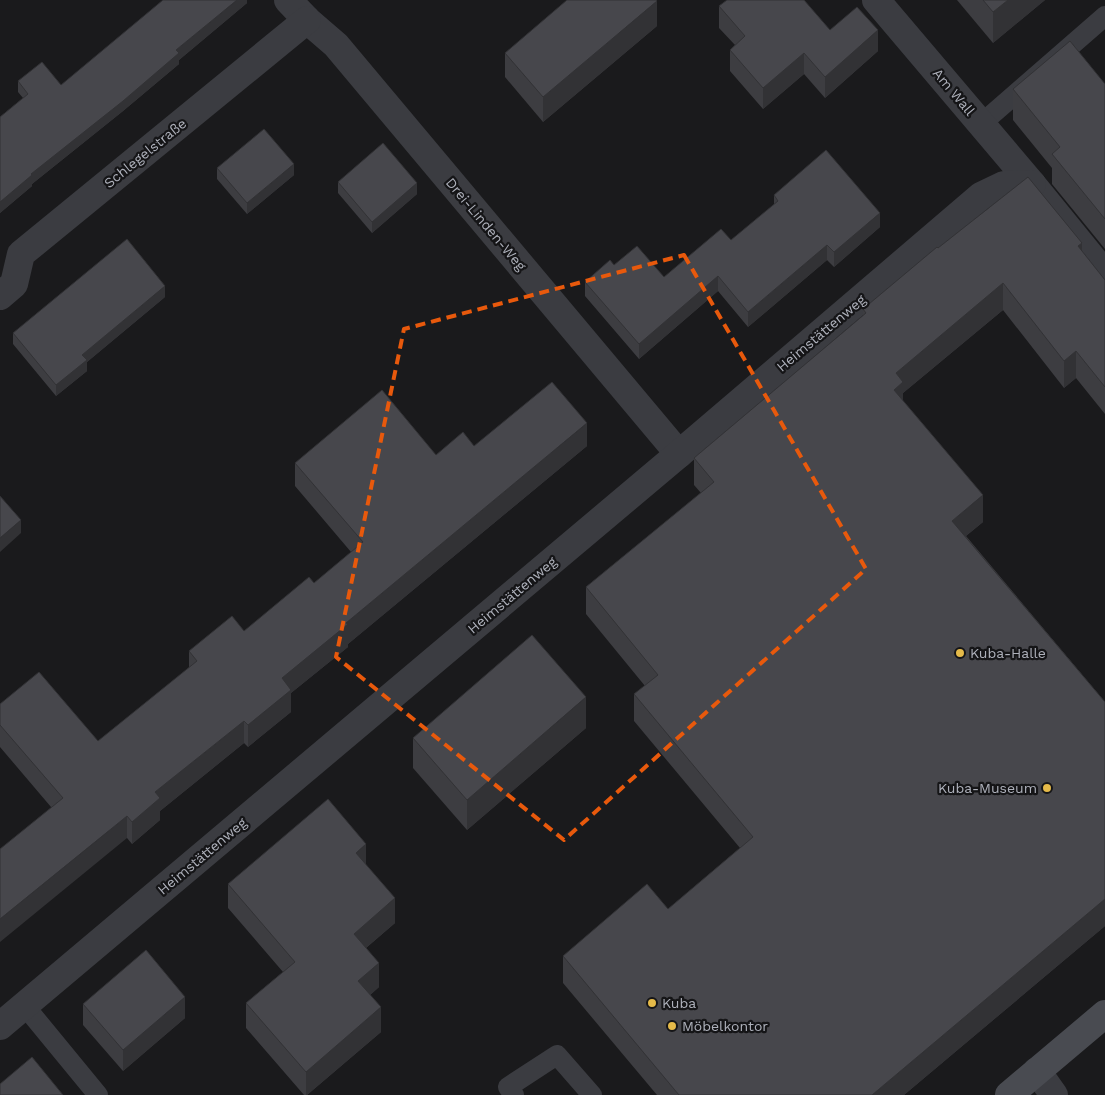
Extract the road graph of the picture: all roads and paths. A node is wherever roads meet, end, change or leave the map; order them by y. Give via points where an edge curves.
1 (288, 0) edge
2 (876, 0) edge
3 (1105, 16) edge
4 (308, 20) junction
5 (981, 124) junction
6 (1032, 184) junction
7 (1105, 274) edge
8 (0, 296) edge
9 (679, 454) junction
10 (24, 1005) junction
11 (1105, 1014) edge
12 (0, 1026) edge
13 (1037, 1071) junction
14 (98, 1095) edge
15 (514, 1095) edge
16 (592, 1095) edge
17 (1009, 1095) edge
18 (1054, 1095) edge

1 - 4 street, Drei-Linden-Weg
2 - 5 street, Am Wall
3 - 5 lane
4 - 8 street, Schlegelstraße via 21,254 14,284
4 - 9 street, Drei-Linden-Weg via 336,45
5 - 6 street, Am Wall
6 - 7 street, Am Wall
6 - 9 street, Heimstättenweg via 1004,185 981,196
9 - 10 street, Heimstättenweg
10 - 12 street, Heimstättenweg
10 - 14 lane
11 - 13 main road
13 - 17 main road
13 - 18 street
15 - 16 lane via 508,1087 557,1055

